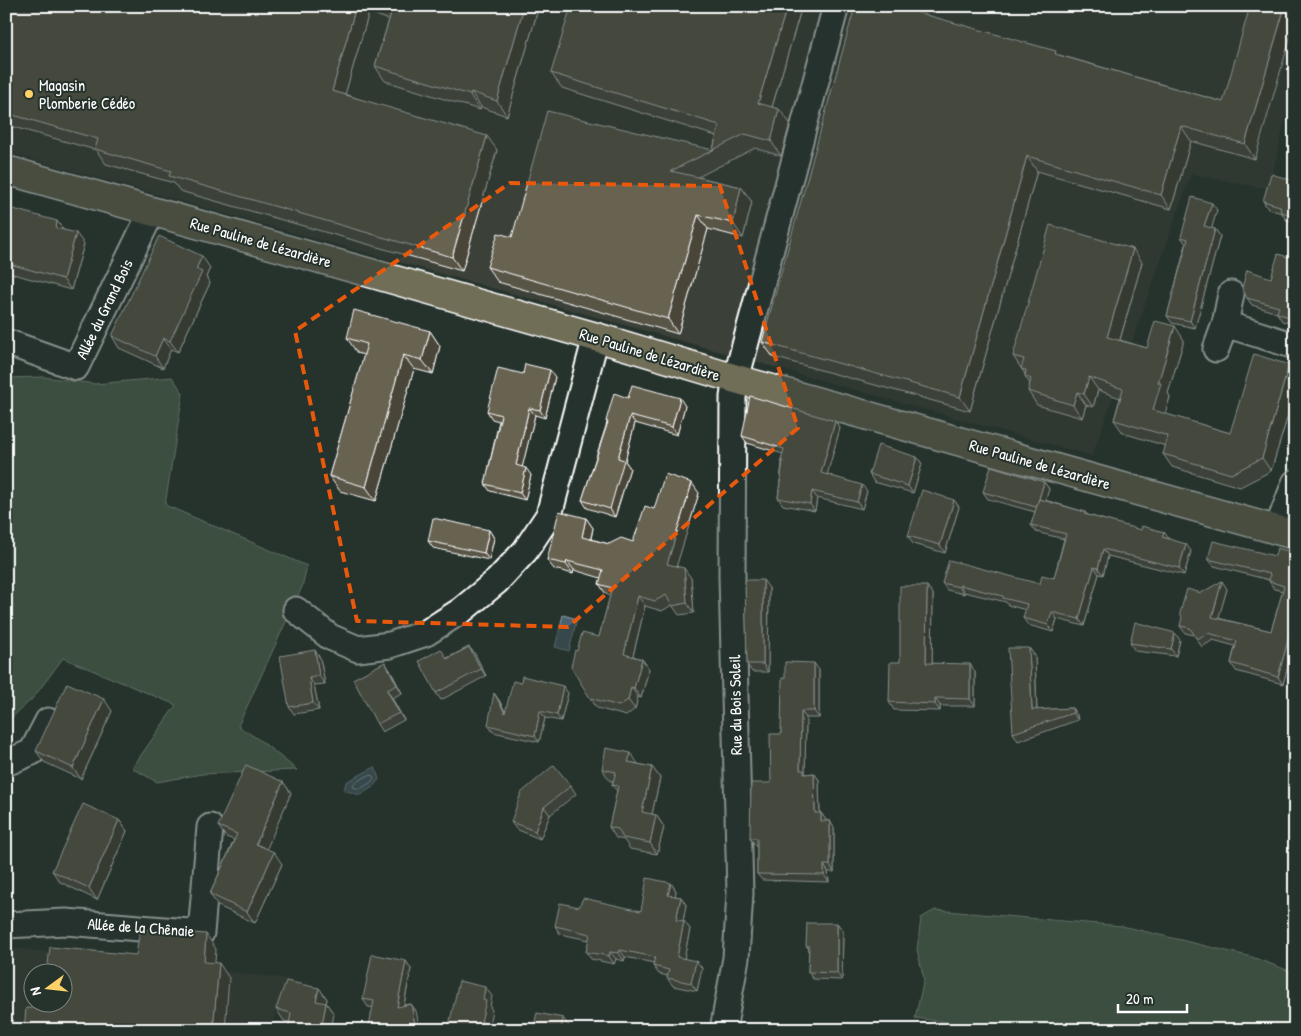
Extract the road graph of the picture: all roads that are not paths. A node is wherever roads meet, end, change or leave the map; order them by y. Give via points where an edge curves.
1 (836, 6) edge
2 (6, 170) edge
3 (152, 211) junction
4 (1231, 294) dead end
5 (1225, 324) junction
6 (596, 337) junction
7 (6, 342) edge
8 (1295, 346) edge
9 (1216, 349) dead end
10 (736, 379) junction
11 (1295, 483) edge
12 (1286, 532) edge
13 (296, 610) dead end
14 (48, 721) edge
15 (6, 763) edge
16 (210, 827) dead end
17 (6, 925) edge
18 (722, 1030) edge

1 - 10 street, Rue du Bois Soleil
2 - 3 main road, Rue Pauline de Lézardière
3 - 6 main road, Rue Pauline de Lézardière
3 - 7 street, Allée du Grand Bois via 76,367
4 - 5 street
5 - 8 street
5 - 9 street
6 - 10 main road, Rue Pauline de Lézardière
6 - 13 street via 549,516 525,551 497,581 462,610 426,632 390,645 358,649 330,637
10 - 12 main road, Rue Pauline de Lézardière
10 - 18 street, Rue du Bois Soleil via 732,576 740,893 736,958
11 - 12 street
14 - 15 street via 32,752
16 - 17 street, Allée de la Chênaie via 201,933 66,922

